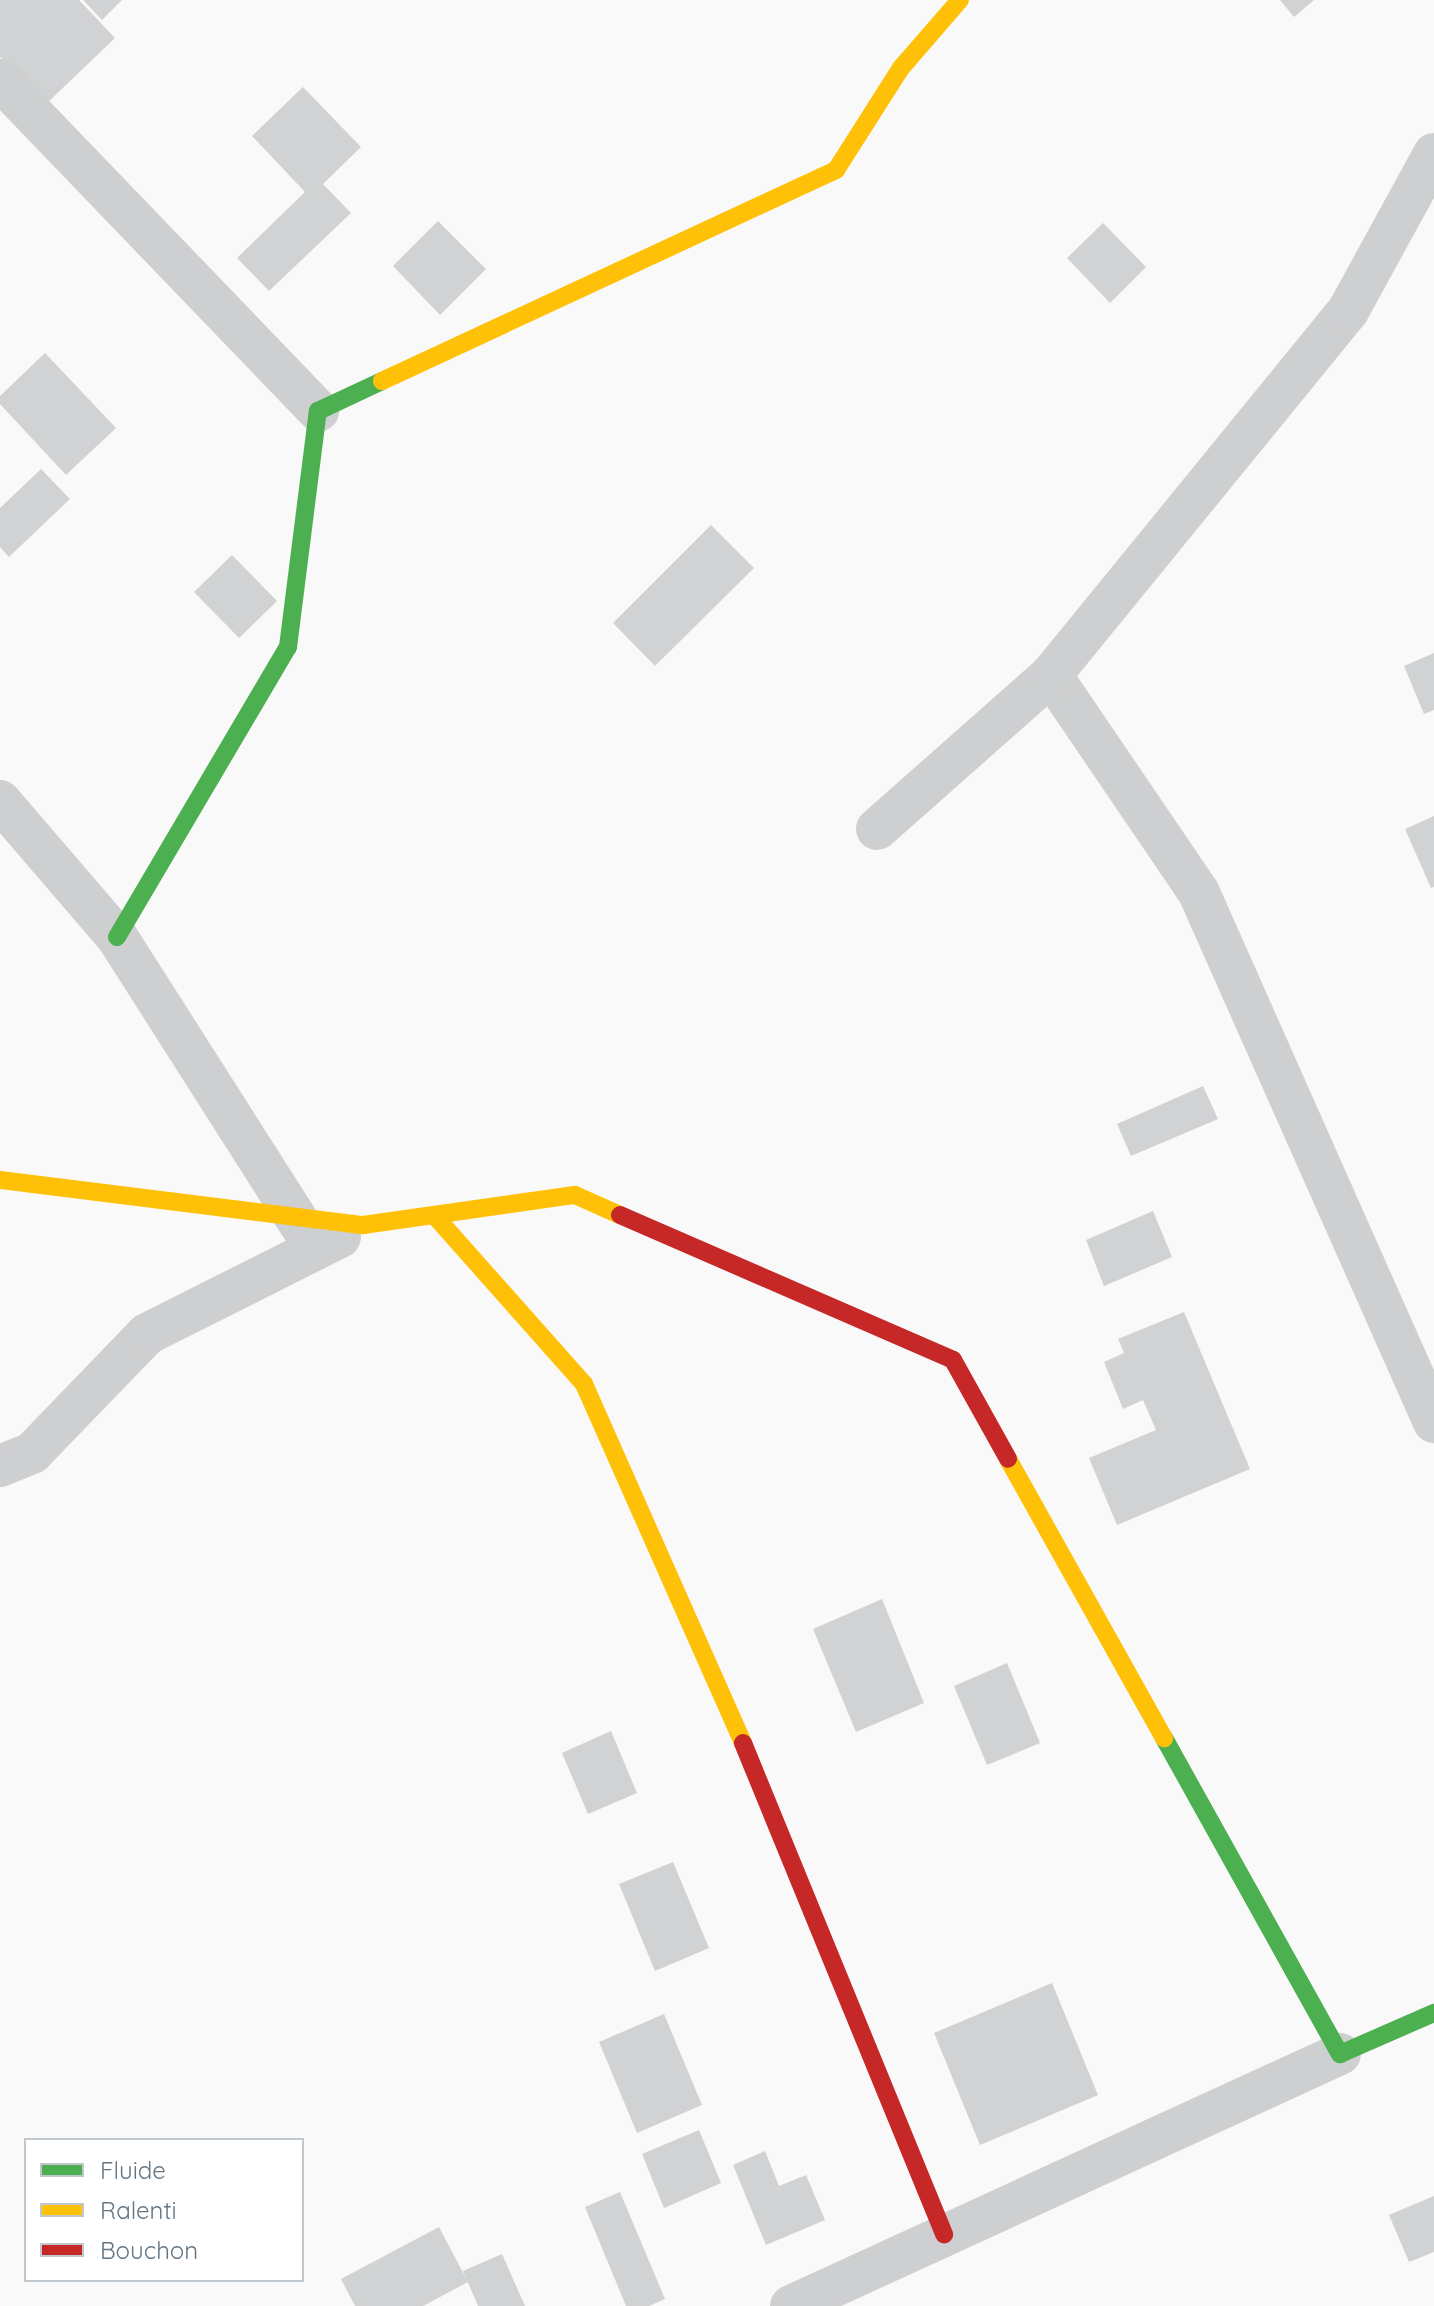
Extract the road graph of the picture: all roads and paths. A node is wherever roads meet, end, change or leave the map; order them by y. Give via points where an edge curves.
1 (960, 0) edge
2 (0, 80) edge
3 (1434, 154) edge
4 (318, 411) junction
5 (1051, 675) junction
6 (0, 801) edge
7 (877, 829) dead end
8 (117, 937) junction
9 (0, 1180) edge
10 (434, 1215) junction
11 (363, 1225) joint
12 (307, 1233) junction
13 (1434, 1422) edge
14 (0, 1466) edge
15 (1434, 2013) edge
16 (1340, 2054) junction
17 (944, 2234) junction
18 (791, 2306) edge

1 - 4 street via 901,68 836,170
2 - 4 street
3 - 5 street via 1348,311
4 - 8 street via 288,647
5 - 7 street
5 - 13 street via 1199,893
6 - 8 street
8 - 12 street
9 - 12 street
10 - 11 street
10 - 16 street via 575,1195 953,1360
10 - 17 street via 584,1384 766,1795
11 - 12 street
12 - 14 street via 147,1334 32,1453
15 - 16 street
16 - 17 street
17 - 18 street

